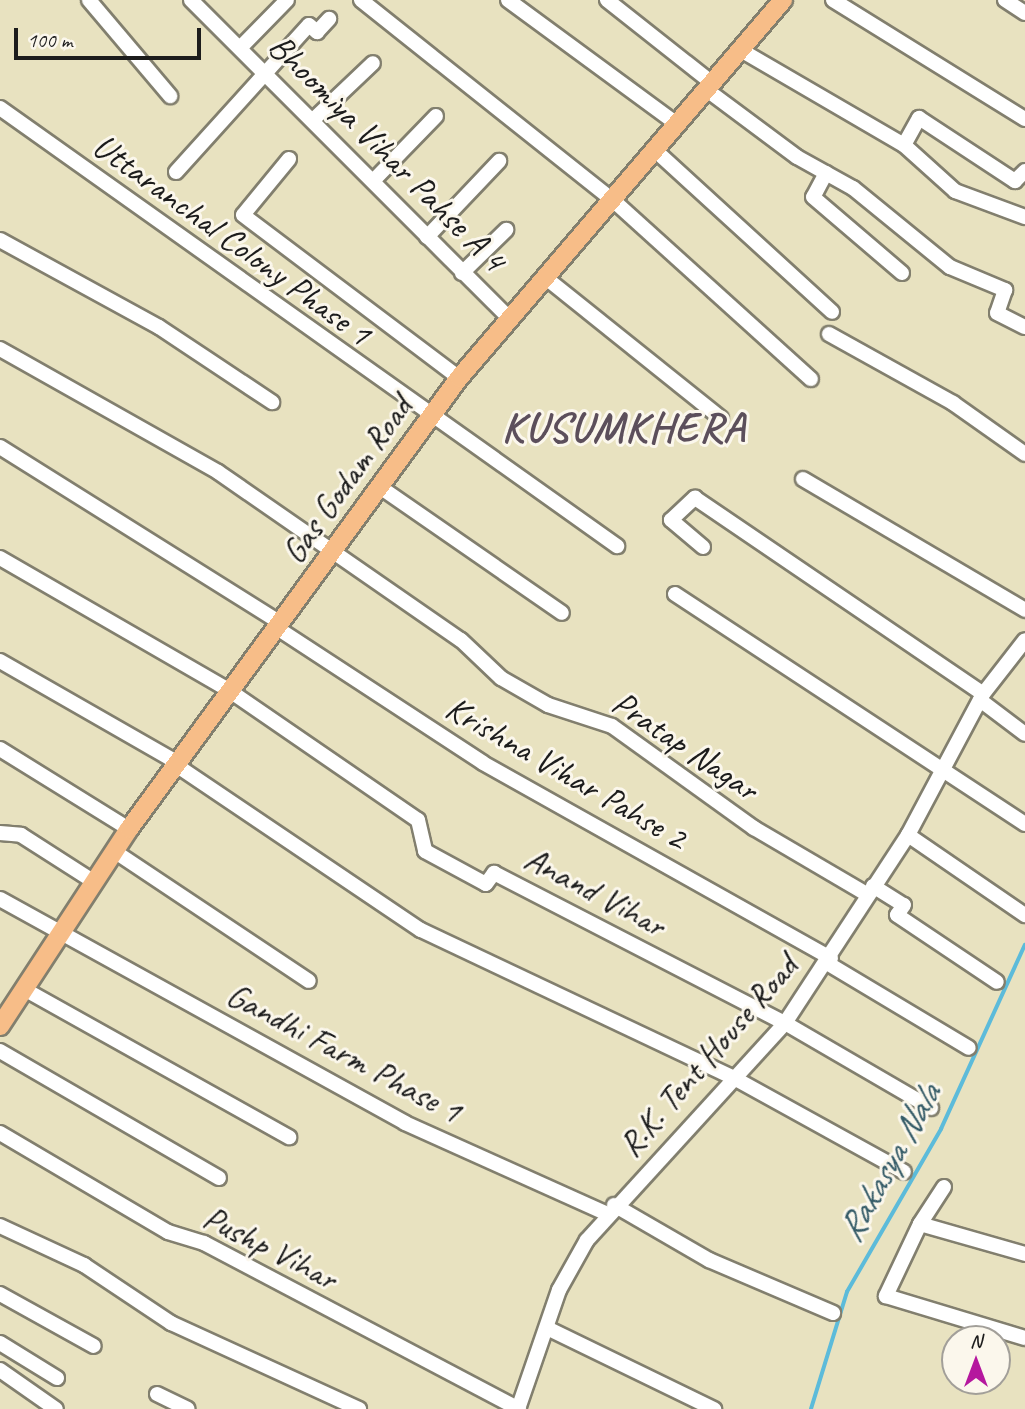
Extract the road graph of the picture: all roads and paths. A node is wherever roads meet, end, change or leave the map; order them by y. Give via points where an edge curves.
1 (89, 0) edge
2 (191, 0) edge
3 (287, 0) edge
4 (361, 0) edge
5 (508, 0) edge
6 (607, 0) edge
7 (783, 0) edge
8 (833, 0) edge
9 (1005, 0) edge
10 (1025, 13) edge
11 (329, 19) dead end
12 (240, 48) junction
13 (739, 49) junction
14 (373, 63) dead end
15 (265, 71) junction
16 (709, 87) junction
17 (170, 96) dead end
18 (0, 108) edge
19 (436, 116) dead end
20 (314, 119) junction
21 (1025, 119) edge
22 (678, 125) junction
23 (904, 145) junction
24 (657, 152) junction
25 (289, 159) dead end
26 (499, 161) dead end
27 (1025, 170) edge
28 (176, 172) dead end
29 (826, 173) junction
30 (374, 180) junction
31 (615, 202) junction
32 (1025, 217) edge
33 (506, 230) dead end
34 (426, 237) junction
35 (0, 240) edge
36 (462, 273) junction
37 (902, 273) dead end
38 (546, 278) junction
39 (832, 312) dead end
40 (510, 319) junction
41 (1025, 327) edge
42 (828, 334) dead end
43 (0, 349) edge
44 (459, 378) junction
45 (811, 379) dead end
46 (272, 402) dead end
47 (430, 418) junction
48 (721, 418) dead end
49 (0, 447) edge
50 (1025, 454) edge
51 (803, 480) dead end
52 (380, 487) junction
53 (617, 546) dead end
54 (704, 547) dead end
55 (335, 551) junction
56 (0, 558) edge
57 (676, 594) dead end
58 (1025, 610) edge
59 (562, 613) dead end
60 (279, 626) junction
61 (1025, 640) edge
62 (0, 661) edge
63 (230, 691) junction
64 (982, 697) junction
65 (1025, 734) edge
66 (0, 749) edge
67 (177, 764) junction
68 (941, 764) junction
69 (1025, 824) edge
70 (130, 829) junction
71 (0, 833) edge
72 (908, 835) junction
73 (114, 851) junction
74 (93, 881) junction
75 (871, 890) junction
76 (0, 899) edge
77 (1025, 915) edge
78 (61, 931) junction
79 (829, 961) junction
80 (309, 981) dead end
81 (998, 982) dead end
82 (24, 989) junction
83 (2, 1018) edge
84 (785, 1023) junction
85 (969, 1048) dead end
86 (0, 1051) edge
87 (734, 1077) junction
88 (931, 1108) dead end
89 (0, 1133) edge
90 (289, 1137) dead end
91 (904, 1172) dead end
92 (219, 1178) dead end
93 (944, 1187) dead end
94 (610, 1209) junction
95 (920, 1224) junction
96 (0, 1226) edge
97 (1025, 1254) edge
98 (0, 1294) edge
99 (833, 1313) dead end
100 (547, 1328) junction
101 (1025, 1338) edge
102 (0, 1343) edge
103 (94, 1346) dead end
104 (0, 1370) edge
105 (57, 1378) dead end
106 (157, 1394) dead end
107 (56, 1409) edge
108 (188, 1409) edge
109 (359, 1409) edge
110 (518, 1409) edge
111 (714, 1409) edge

1 - 17 street
2 - 12 street, Bhoomiya Vihar Pahse A 4
3 - 12 street
4 - 31 street via 486,106
5 - 22 street
6 - 16 street
7 - 13 main road, Gas Godam Road
8 - 21 street
9 - 10 street
11 - 15 street via 317,32 309,25
12 - 15 street, Bhoomiya Vihar Pahse A 4
13 - 16 main road, Gas Godam Road
13 - 23 street
14 - 20 street
15 - 20 street, Bhoomiya Vihar Pahse A 4
15 - 28 street
16 - 22 main road, Gas Godam Road
16 - 29 street
18 - 47 street, Uttaranchal Colony Phase 1 via 192,239 283,314
19 - 30 street
20 - 30 street, Bhoomiya Vihar Pahse A 4
22 - 24 main road, Gas Godam Road
23 - 27 street via 919,118 1015,181
23 - 32 street via 955,191
24 - 31 main road, Gas Godam Road
24 - 39 street
25 - 44 street via 243,215
26 - 34 street
29 - 37 street via 813,197
29 - 41 street via 950,267 1005,290 997,313
30 - 34 street, Bhoomiya Vihar Pahse A 4
31 - 38 main road, Gas Godam Road
31 - 45 street
33 - 36 street
34 - 36 street, Bhoomiya Vihar Pahse A 4
35 - 46 street via 159,327
36 - 40 street, Bhoomiya Vihar Pahse A 4
38 - 40 main road, Gas Godam Road
38 - 48 street
40 - 44 main road, Gas Godam Road
42 - 50 street via 953,403
43 - 55 street, Pratap Nagar via 131,420
44 - 47 main road, Gas Godam Road
47 - 52 main road, Gas Godam Road
47 - 53 street, Uttaranchal Colony Phase 1
49 - 60 street, Krishna Vihar Pahse 2
51 - 58 street
52 - 55 main road, Gas Godam Road
52 - 59 street
54 - 64 street via 671,520 695,498
55 - 60 main road, Gas Godam Road
55 - 75 street, Pratap Nagar via 461,640 501,678 548,705 612,726 754,828
56 - 63 street
57 - 68 street
60 - 63 main road, Gas Godam Road
60 - 79 street, Krishna Vihar Pahse 2 via 483,763
61 - 64 street, R.K. Tent House Road
62 - 67 street
63 - 67 main road, Gas Godam Road
63 - 84 street, Anand Vihar via 418,820 425,851 486,884 494,873
64 - 65 street
64 - 68 street, R.K. Tent House Road
66 - 70 street
67 - 70 main road, Gas Godam Road
67 - 87 street via 421,930
68 - 69 street
68 - 72 street, R.K. Tent House Road
70 - 73 main road, Gas Godam Road
71 - 74 street via 21,835
72 - 75 street, R.K. Tent House Road
72 - 77 street
73 - 74 main road, Gas Godam Road
73 - 80 street
74 - 78 main road, Gas Godam Road
75 - 79 street, R.K. Tent House Road
75 - 81 street, Pratap Nagar via 904,905 897,915
76 - 78 street, Gandhi Farm Phase 1
78 - 82 main road, Gas Godam Road
78 - 94 street, Gandhi Farm Phase 1 via 405,1123
79 - 84 street, R.K. Tent House Road
79 - 85 street, Krishna Vihar Pahse 2
82 - 83 main road, Gas Godam Road
82 - 90 street
84 - 87 street, R.K. Tent House Road
84 - 88 street
86 - 92 street
87 - 91 street
87 - 94 street, R.K. Tent House Road
89 - 110 street, Pushp Vihar via 168,1232 204,1243
93 - 95 street
94 - 99 street, Gandhi Farm Phase 1
94 - 100 street, R.K. Tent House Road via 559,1290
95 - 97 street
95 - 101 street via 886,1296
96 - 109 street via 100,1274 171,1323
98 - 103 street
100 - 110 street, R.K. Tent House Road
100 - 111 street
102 - 105 street
104 - 107 street
106 - 108 street

